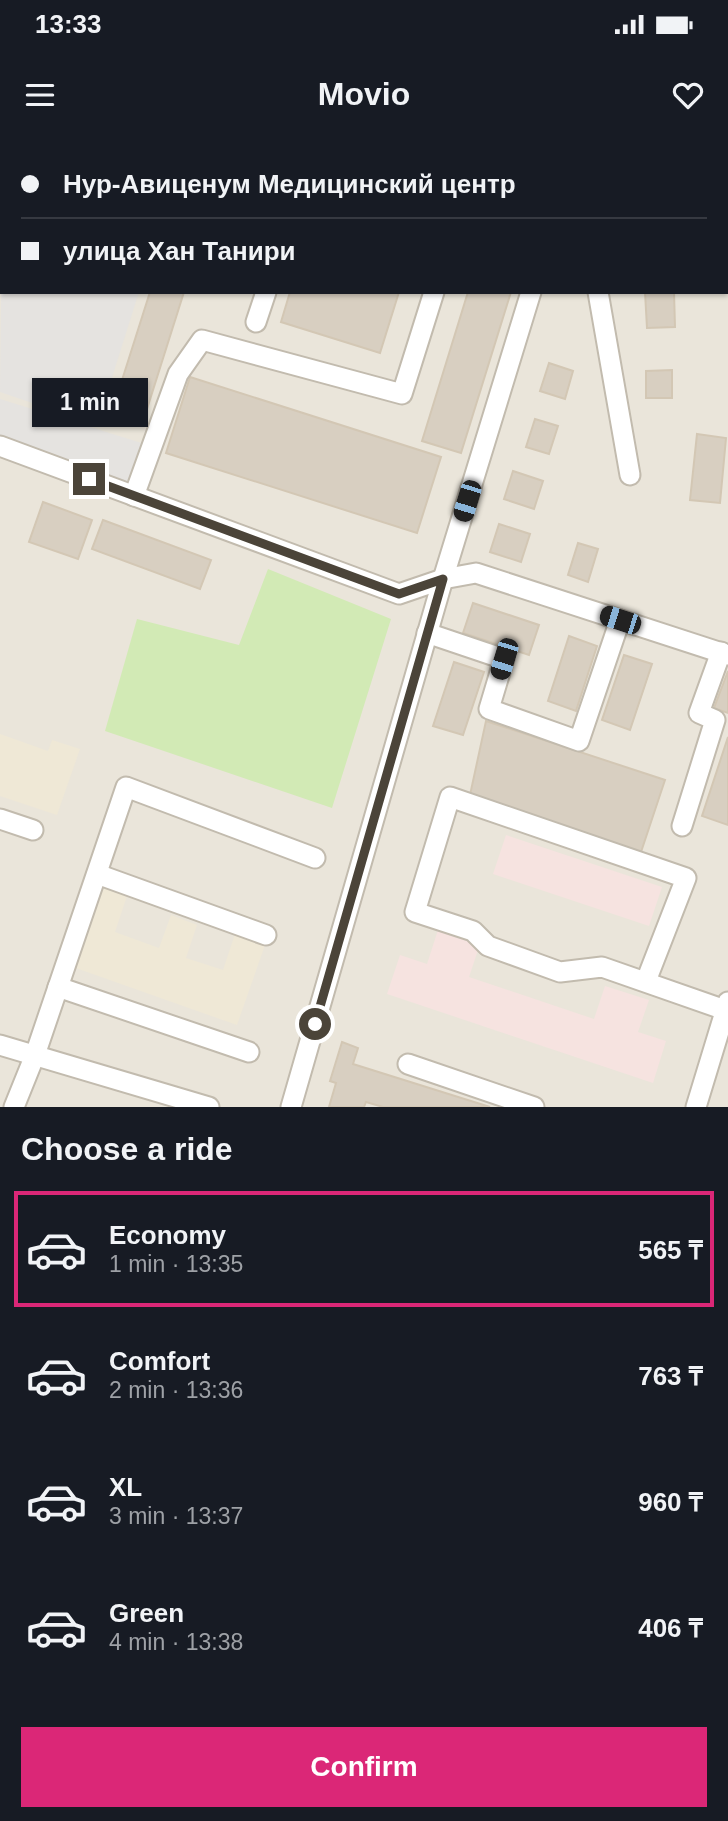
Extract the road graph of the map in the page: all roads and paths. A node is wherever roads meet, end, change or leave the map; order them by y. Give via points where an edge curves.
1 (264, 294) edge
2 (433, 294) edge
3 (530, 294) edge
4 (598, 294) edge
5 (256, 322) dead end
6 (0, 446) edge
7 (630, 475) dead end
8 (134, 496) junction
9 (443, 579) junction
10 (620, 620) junction
11 (427, 633) junction
12 (724, 654) edge
13 (0, 819) edge
14 (682, 826) dead end
15 (33, 830) dead end
16 (315, 858) dead end
17 (97, 874) junction
18 (266, 935) dead end
19 (646, 982) junction
20 (58, 987) junction
21 (727, 1007) edge
22 (0, 1045) edge
23 (249, 1052) dead end
24 (35, 1055) junction
25 (408, 1065) dead end
26 (296, 1106) edge
27 (15, 1107) edge
28 (209, 1107) edge
29 (534, 1107) edge
30 (696, 1107) edge

1 - 5 street
2 - 8 street via 402,394 202,340 178,374
3 - 9 street
4 - 7 street
6 - 8 street
8 - 9 street via 399,594
9 - 10 street via 476,573
9 - 11 street
10 - 11 street via 579,741 489,709 504,659
10 - 12 street
11 - 26 street
12 - 14 street via 699,713 715,720
13 - 15 street
16 - 17 street via 126,787
17 - 18 street
17 - 20 street
19 - 19 street via 603,967 560,972 488,946 473,931 415,912 450,797 685,878
19 - 21 street
20 - 23 street
20 - 24 street
21 - 30 street
22 - 24 street
24 - 27 street
24 - 28 street
25 - 29 street

